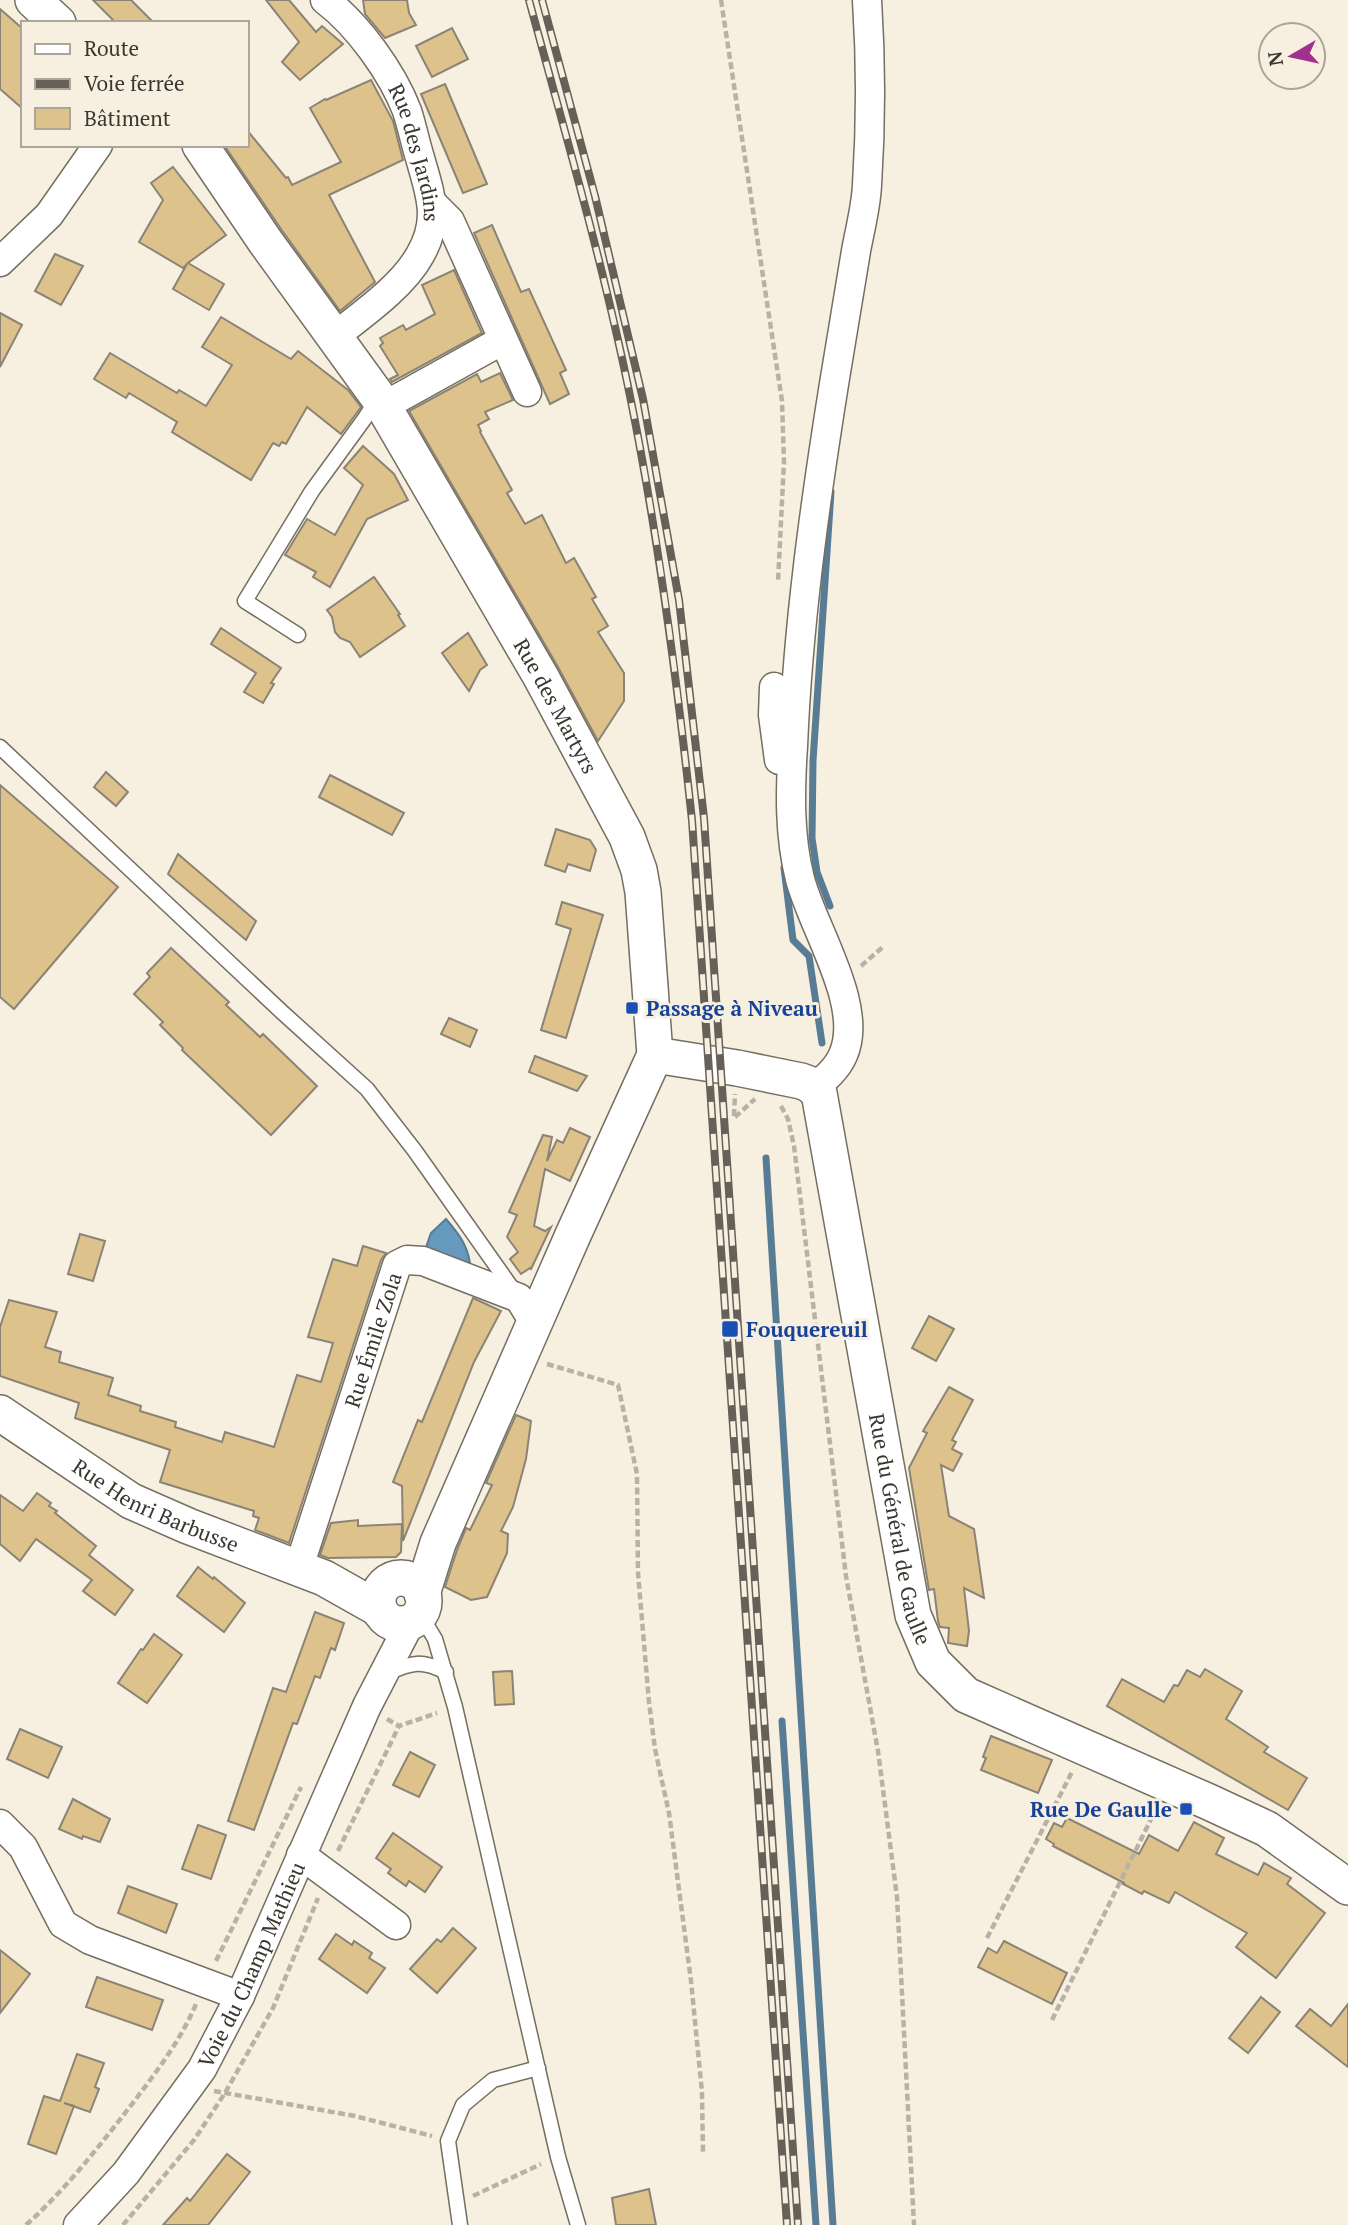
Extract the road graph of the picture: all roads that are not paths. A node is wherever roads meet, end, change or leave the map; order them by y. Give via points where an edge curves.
1 (33, 0) edge
2 (325, 0) edge
3 (867, 0) edge
4 (56, 21) edge
5 (97, 147) edge
6 (201, 147) edge
7 (433, 204) junction
8 (0, 261) edge
9 (335, 336) junction
10 (503, 340) junction
11 (527, 392) dead end
12 (381, 401) junction
13 (298, 635) dead end
14 (774, 687) dead end
15 (0, 747) edge
16 (792, 817) junction
17 (655, 1055) junction
18 (814, 1088) junction
19 (527, 1311) junction
20 (0, 1413) edge
21 (311, 1574) junction
22 (401, 1603) junction
23 (446, 1672) junction
24 (381, 1677) junction
25 (0, 1824) edge
26 (301, 1855) junction
27 (1348, 1887) edge
28 (396, 1925) dead end
29 (240, 1996) junction
30 (538, 2067) junction
31 (78, 2225) edge
32 (460, 2225) edge
33 (578, 2225) edge

1 - 4 street
2 - 7 street, Rue des Jardins via 358,32 388,74 407,111
3 - 16 street via 867,188 811,541 792,751
5 - 8 street via 49,215
6 - 9 street, Rue des Martyrs
7 - 9 street, Rue des Jardins via 430,231 404,277
7 - 10 street via 450,220
9 - 12 street, Rue des Martyrs
10 - 11 street
10 - 12 street
12 - 13 lane via 312,491 244,601
12 - 17 street, Rue des Martyrs via 541,677 633,849 643,892
14 - 16 street via 776,743
15 - 19 lane via 367,1089
16 - 18 street via 801,881 840,982 847,1013 844,1053
17 - 18 street via 801,1081
17 - 19 street, Rue des Martyrs via 573,1235
18 - 27 street, Rue du Général de Gaulle via 821,1098 913,1615 933,1662 967,1695 1266,1829
19 - 21 street, Rue Émile Zola via 423,1261 397,1265
19 - 22 street via 520,1356 438,1543
20 - 21 street, Rue Henri Barbusse via 131,1501
21 - 22 street, Rue Henri Barbusse via 358,1582
22 - 23 lane via 435,1639
22 - 24 street, Voie du Champ Mathieu
23 - 24 lane via 430,1664 408,1663
23 - 30 lane
24 - 26 street, Voie du Champ Mathieu
25 - 29 street via 23,1847 63,1924 90,1940
26 - 28 street
26 - 29 street, Voie du Champ Mathieu
29 - 31 street, Voie du Champ Mathieu via 202,2069 126,2173
30 - 32 lane via 493,2080 463,2105 448,2141
30 - 33 lane

